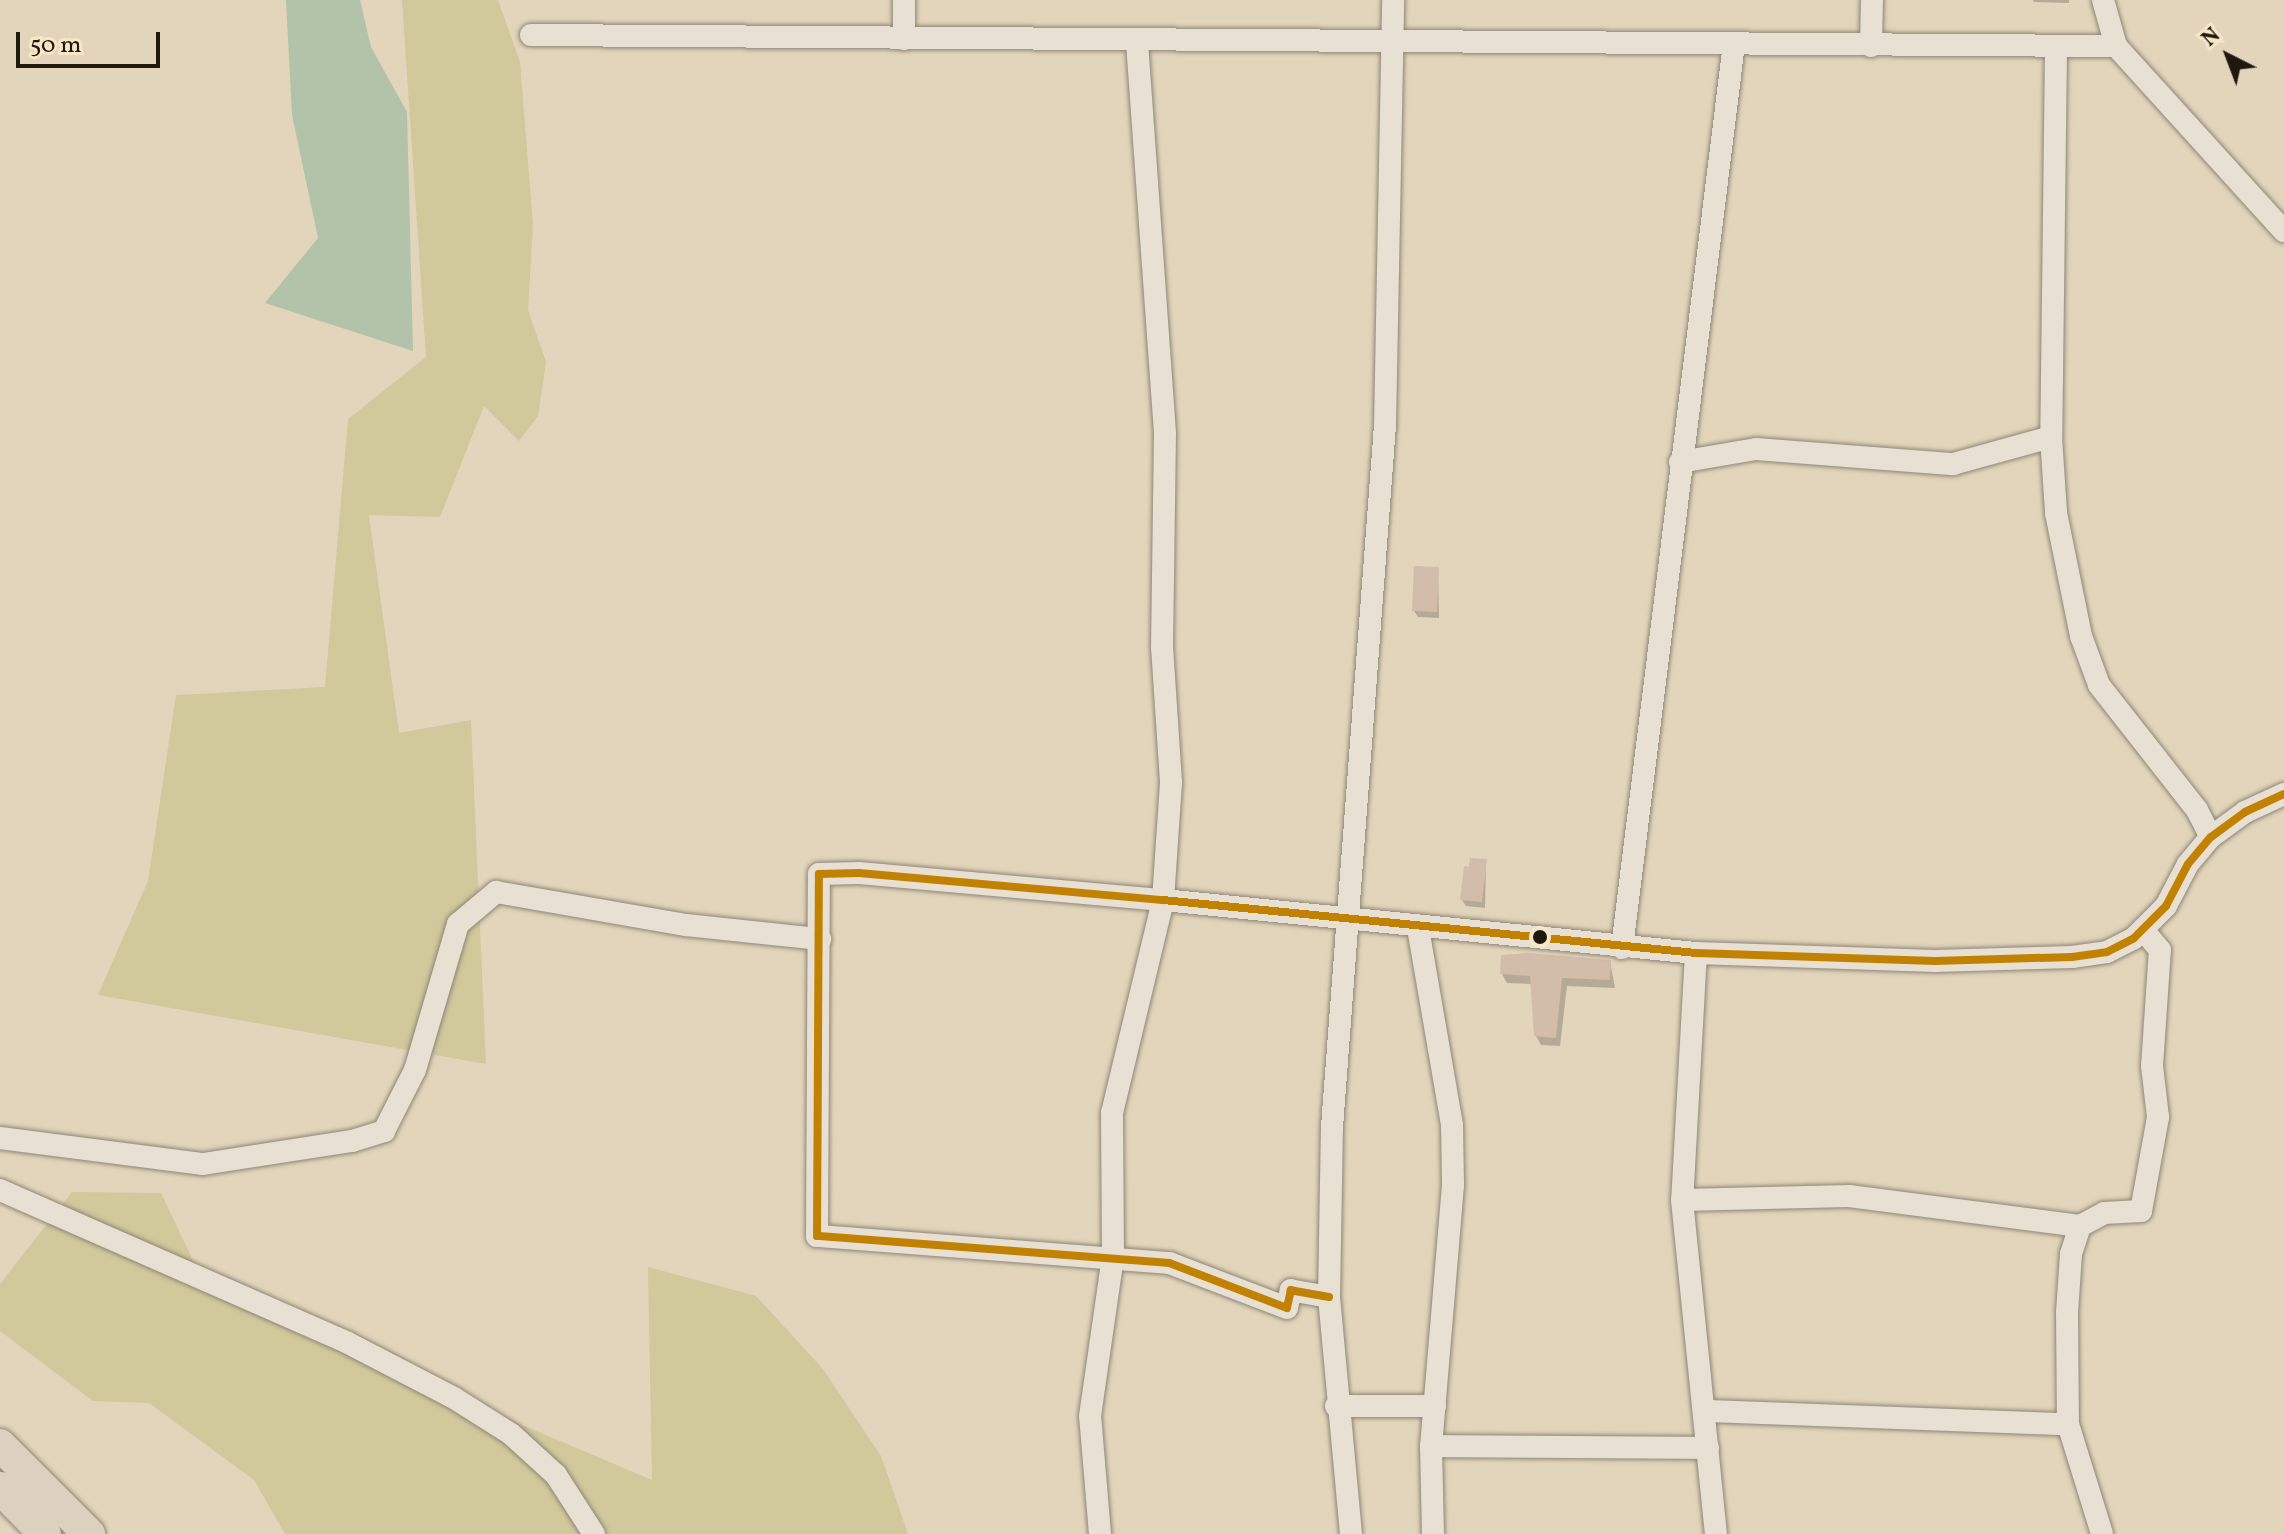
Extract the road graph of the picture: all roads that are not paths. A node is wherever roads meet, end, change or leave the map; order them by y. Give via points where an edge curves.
1 (904, 0) edge
2 (1393, 0) edge
3 (1872, 0) edge
4 (2103, 0) edge
5 (531, 35) dead end
6 (904, 39) junction
7 (1392, 39) junction
8 (1137, 41) junction
9 (1734, 44) junction
10 (1871, 46) junction
11 (2116, 46) junction
12 (2056, 49) junction
13 (2284, 231) edge
14 (2051, 437) junction
15 (1680, 462) junction
16 (2284, 794) edge
17 (2211, 837) junction
18 (1163, 900) junction
19 (1346, 918) junction
20 (1418, 928) junction
21 (2144, 931) junction
22 (820, 939) junction
23 (1622, 948) junction
24 (1696, 953) junction
25 (0, 1138) edge
26 (0, 1190) edge
27 (1682, 1200) junction
28 (2080, 1226) junction
29 (1113, 1257) junction
30 (1329, 1297) junction
31 (1336, 1406) junction
32 (1435, 1406) junction
33 (1706, 1411) junction
34 (2068, 1424) junction
35 (0, 1445) edge
36 (1431, 1446) junction
37 (1708, 1448) junction
38 (0, 1488) edge
39 (45, 1534) edge
40 (89, 1534) edge
41 (594, 1534) edge
42 (1100, 1534) edge
43 (1351, 1534) edge
44 (1433, 1534) edge
45 (1716, 1534) edge
46 (2102, 1534) edge

1 - 6 street
2 - 7 street
3 - 10 street
4 - 11 street
5 - 6 street
6 - 8 street
7 - 8 street
7 - 9 street
7 - 19 street via 1385,426
8 - 18 street via 1165,433 1162,648 1171,782
9 - 10 street
9 - 15 street
10 - 12 street
11 - 12 street
11 - 13 street
12 - 14 street
14 - 15 street via 1953,464 1756,449
14 - 17 street via 2056,513 2081,636 2099,685 2197,810
15 - 23 street
16 - 17 street via 2245,812
17 - 21 street
18 - 19 street
18 - 22 street via 859,873 819,874
18 - 29 street via 1112,1113
19 - 20 street
19 - 30 street via 1332,1127
20 - 23 street
20 - 32 street via 1452,1125
21 - 24 street via 2107,952 2072,957 1935,961
21 - 28 street via 2160,950 2152,1066 2158,1117 2141,1211 2104,1213
22 - 25 street via 686,925 496,892 458,924 415,1070 384,1131 352,1141 203,1164
22 - 29 street via 817,1236
23 - 24 street
24 - 27 street
26 - 41 street via 348,1343 454,1398 511,1434 556,1475
27 - 28 street via 1849,1196
27 - 33 street via 1686,1280
28 - 34 street via 2071,1254 2067,1313
29 - 30 street via 1169,1263 1287,1308 1291,1290
29 - 42 street via 1090,1416
30 - 31 street
31 - 32 street
31 - 43 street
32 - 36 street
33 - 34 street
33 - 37 street
34 - 46 street
35 - 40 highway
36 - 37 street
36 - 44 street
37 - 45 street
38 - 39 highway

